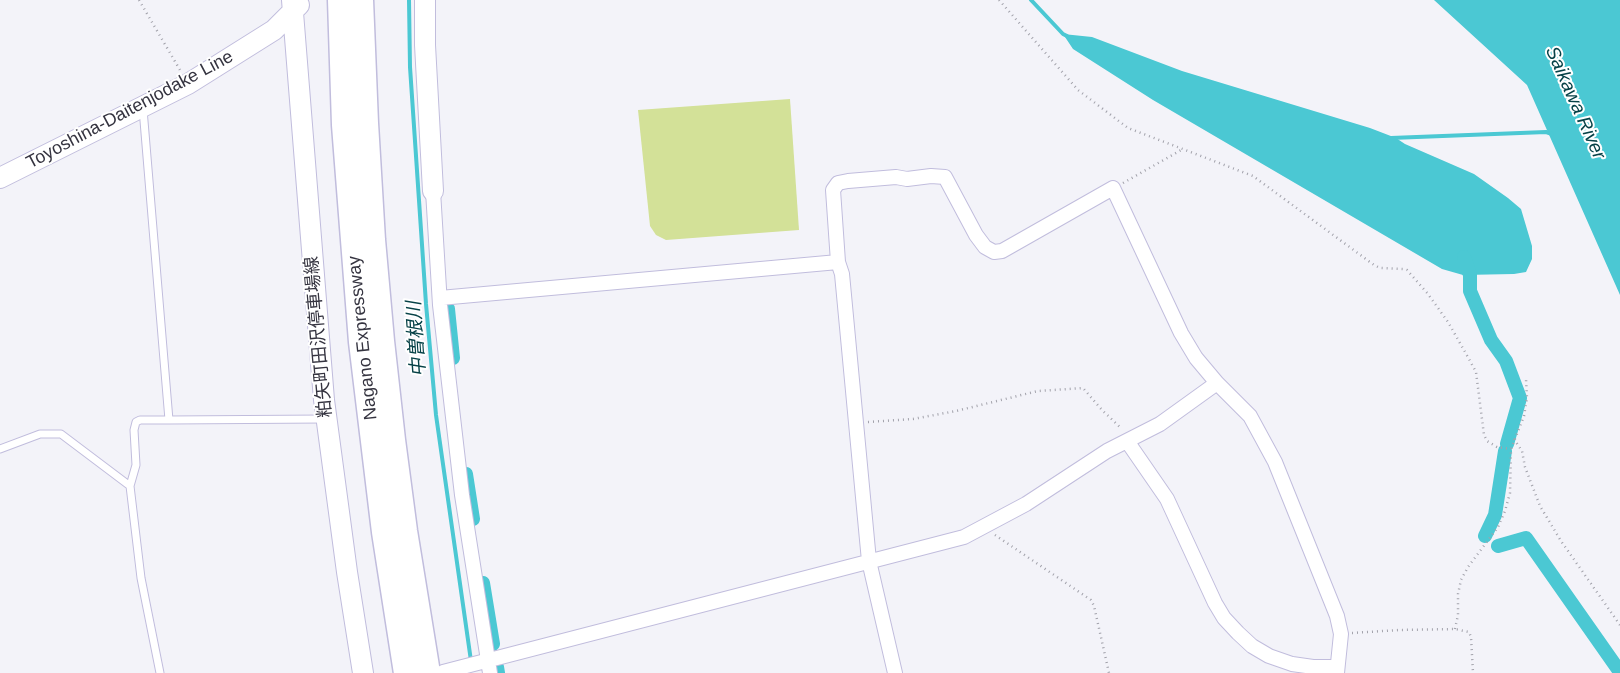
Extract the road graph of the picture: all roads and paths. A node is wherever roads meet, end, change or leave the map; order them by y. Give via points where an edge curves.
1 (139, 0) edge
2 (341, 0) edge
3 (360, 0) edge
4 (425, 0) edge
5 (1000, 2) edge
6 (296, 4) edge
7 (188, 84) junction
8 (142, 106) junction
9 (1182, 149) junction
10 (0, 178) edge
11 (1113, 188) junction
12 (433, 191) joint
13 (838, 262) junction
14 (440, 298) junction
15 (1526, 378) dead end
16 (1217, 383) junction
17 (327, 419) junction
18 (169, 420) junction
19 (856, 423) junction
20 (1514, 439) junction
21 (1127, 441) junction
22 (0, 449) edge
23 (1511, 449) junction
24 (130, 486) junction
25 (984, 528) junction
26 (870, 561) junction
27 (1620, 625) edge
28 (1455, 629) junction
29 (1341, 634) junction
30 (487, 665) edge
31 (1337, 670) edge
32 (435, 672) edge
33 (160, 673) edge
34 (364, 673) edge
35 (408, 673) edge
36 (895, 673) edge
37 (1110, 673) edge
38 (1473, 673) edge

1 - 7 path
2 - 35 highway, Nagano Expressway via 345,125 362,342 385,532
3 - 32 highway, Nagano Expressway via 372,240 392,440 404,531
4 - 12 main road
5 - 9 path via 1078,90 1128,128
6 - 7 main road, Toyoshina-Daitenjodake Line via 274,30
6 - 17 main road, 粕矢町田沢停車場線 via 311,253
7 - 8 main road, Toyoshina-Daitenjodake Line
8 - 10 main road, Toyoshina-Daitenjodake Line
8 - 18 lane
9 - 11 path
9 - 23 path via 1253,176 1374,265 1407,270 1448,322 1476,372 1484,436 1497,447
11 - 13 street via 1002,251 994,252 985,247 976,235 945,177 848,180 838,183 833,190
11 - 16 street via 1181,333
12 - 14 street
13 - 14 street
13 - 19 street via 842,274
14 - 30 street via 462,495
15 - 20 path via 1524,416
16 - 21 street via 1160,424
16 - 29 street via 1250,416 1271,454 1330,596
17 - 18 lane
17 - 34 main road, 粕矢町田沢停車場線
18 - 24 lane via 140,420 134,425 136,465
19 - 21 path via 913,419 1038,391 1082,388 1125,431
19 - 26 street
20 - 23 path
20 - 27 path via 1522,451 1540,506
21 - 25 street
21 - 31 street via 1166,499 1224,618 1252,646 1269,656 1292,664
22 - 24 lane via 40,434 60,434
23 - 28 path via 1510,493 1505,511 1498,527 1461,580
24 - 33 lane via 141,578
25 - 26 street via 964,537
25 - 37 path via 1091,600
26 - 30 street
26 - 36 street
28 - 29 path
28 - 38 path via 1469,632
29 - 31 street
30 - 32 street

